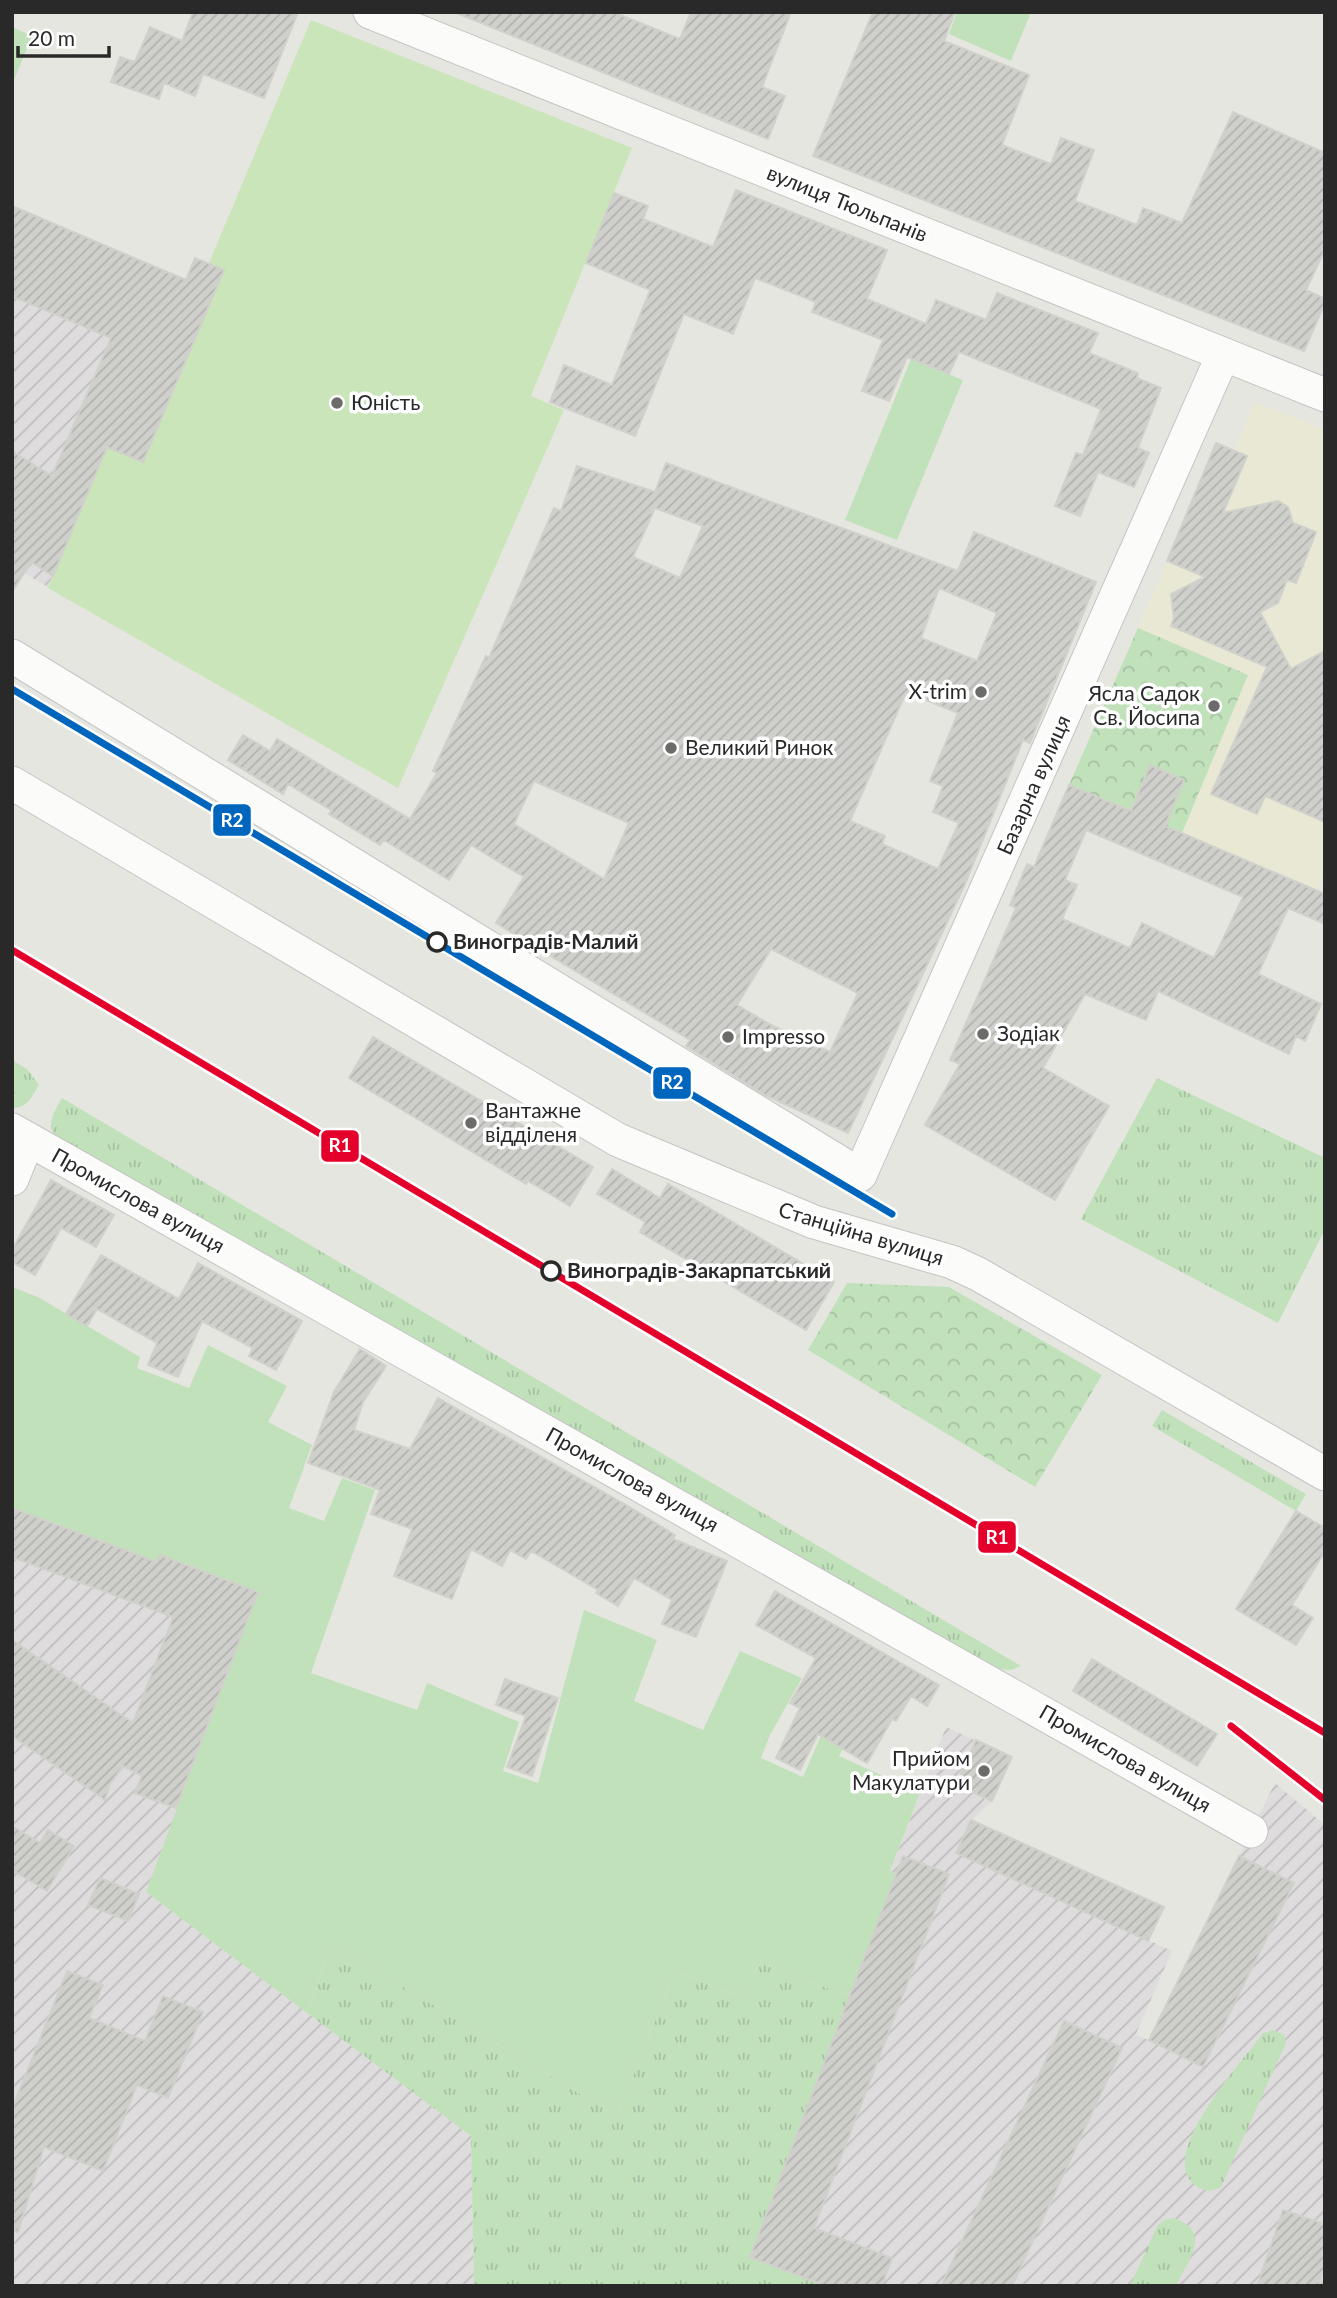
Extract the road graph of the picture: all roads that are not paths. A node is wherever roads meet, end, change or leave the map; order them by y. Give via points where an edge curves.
1 (370, 12) edge
2 (1223, 355) junction
3 (1325, 395) edge
4 (12, 656) edge
5 (12, 783) edge
6 (20, 1135) edge
7 (12, 1179) edge
8 (1325, 1474) edge
9 (1251, 1831) dead end

1 - 2 street, вулиця Тюльпанів
2 - 3 street, вулиця Тюльпанів
2 - 4 street, Базарна вулиця via 860,1175
5 - 8 street, Станційна вулиця via 618,1140 784,1212 952,1262 978,1274
6 - 7 street
6 - 9 street, Промислова вулиця

